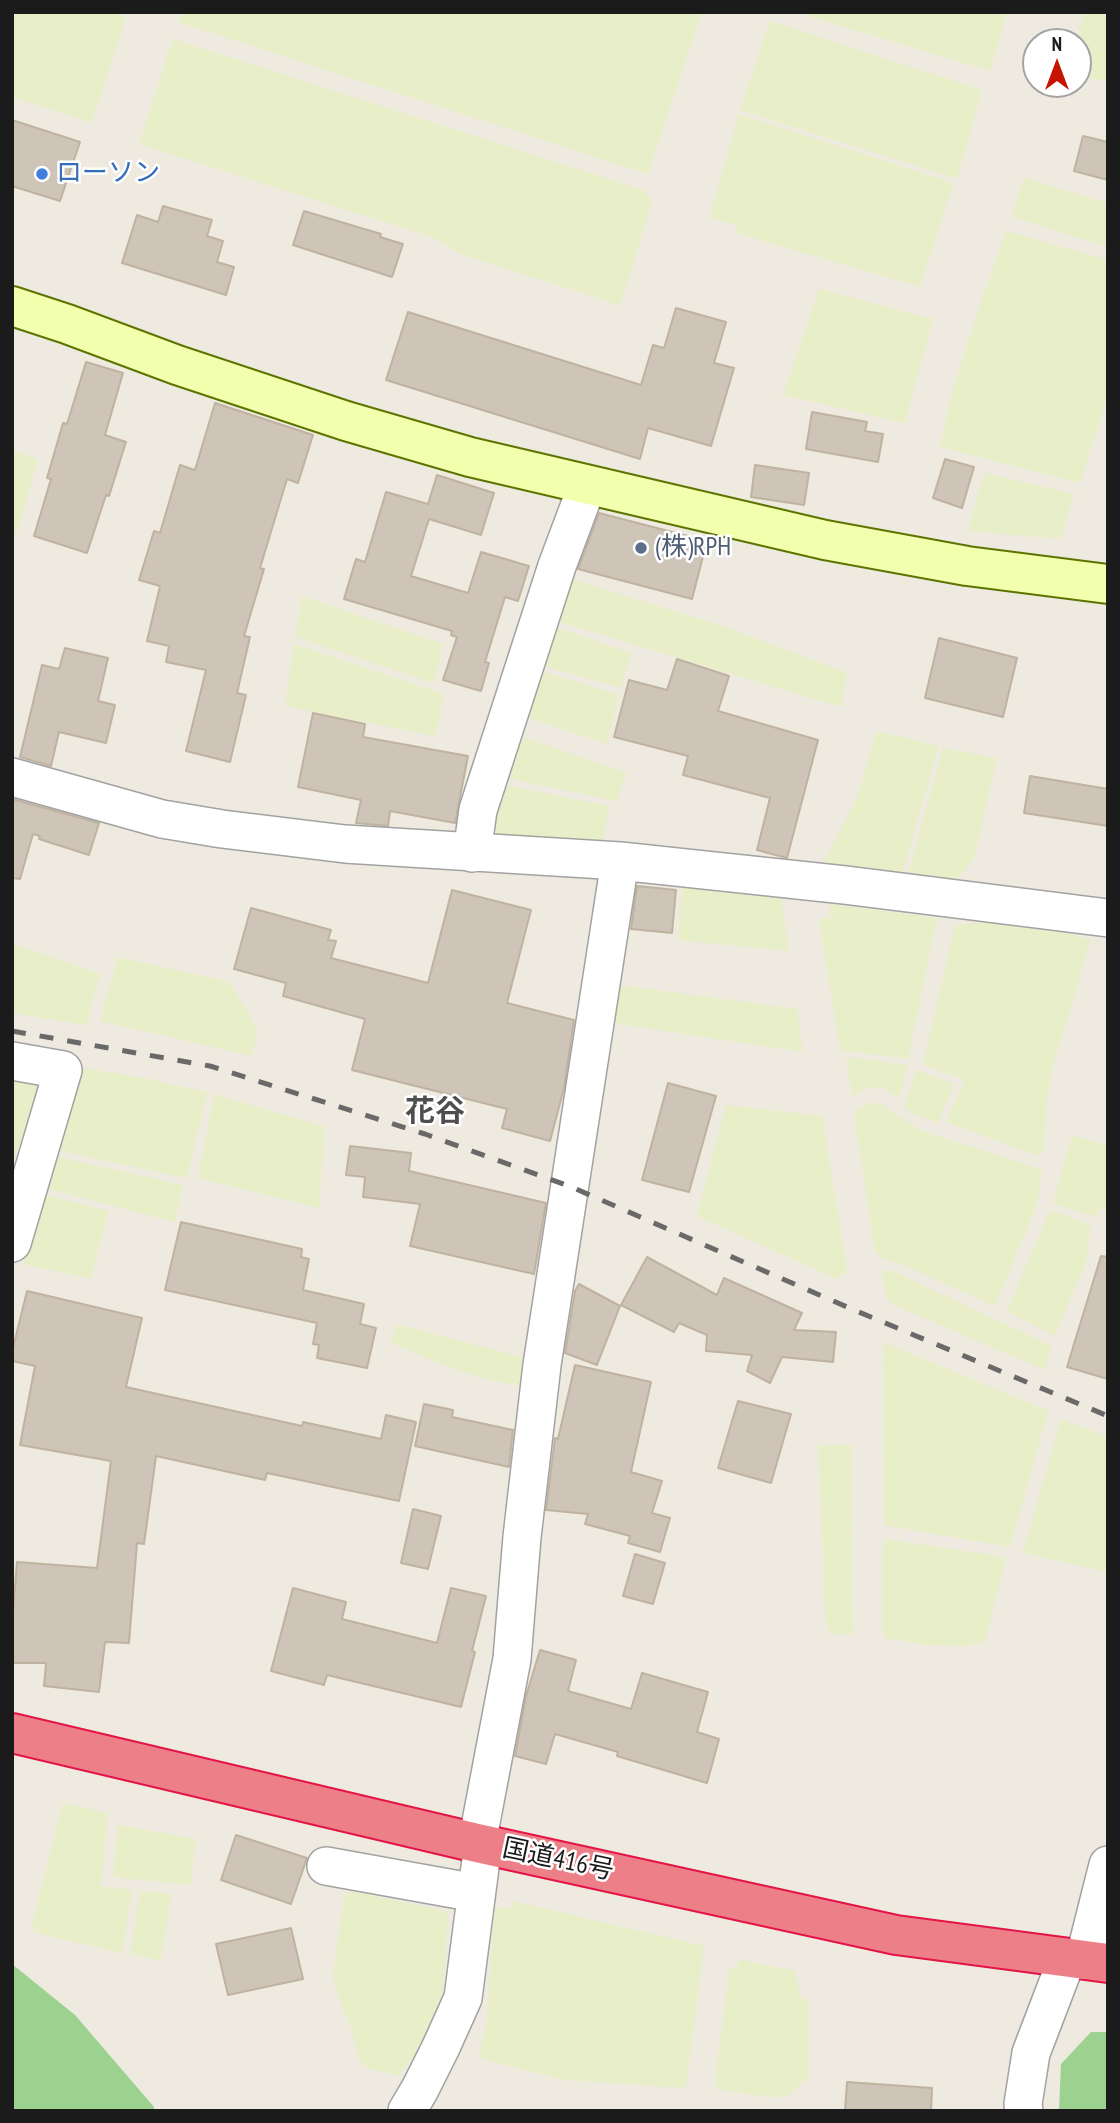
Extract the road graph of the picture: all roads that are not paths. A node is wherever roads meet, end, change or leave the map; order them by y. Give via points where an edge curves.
1 (12, 306) edge
2 (587, 486) junction
3 (1108, 584) edge
4 (12, 776) edge
5 (472, 853) junction
6 (620, 861) junction
7 (1108, 918) edge
8 (12, 1061) edge
9 (12, 1243) edge
10 (12, 1733) edge
11 (480, 1843) junction
12 (1108, 1865) edge
13 (326, 1866) dead end
14 (476, 1893) junction
15 (1086, 1961) edge
16 (407, 2111) edge
17 (1024, 2111) edge

1 - 2 street via 346,421
2 - 3 street via 825,540 967,566
2 - 5 street via 482,797
4 - 5 street via 162,819 345,844
5 - 6 street
6 - 7 street
6 - 11 street via 542,1365 512,1659
8 - 9 street via 63,1070
10 - 11 highway, 国道416号
11 - 14 street
11 - 15 highway, 国道416号 via 896,1936
12 - 15 street
13 - 14 street
14 - 16 street via 463,1998
15 - 17 street via 1031,2053

